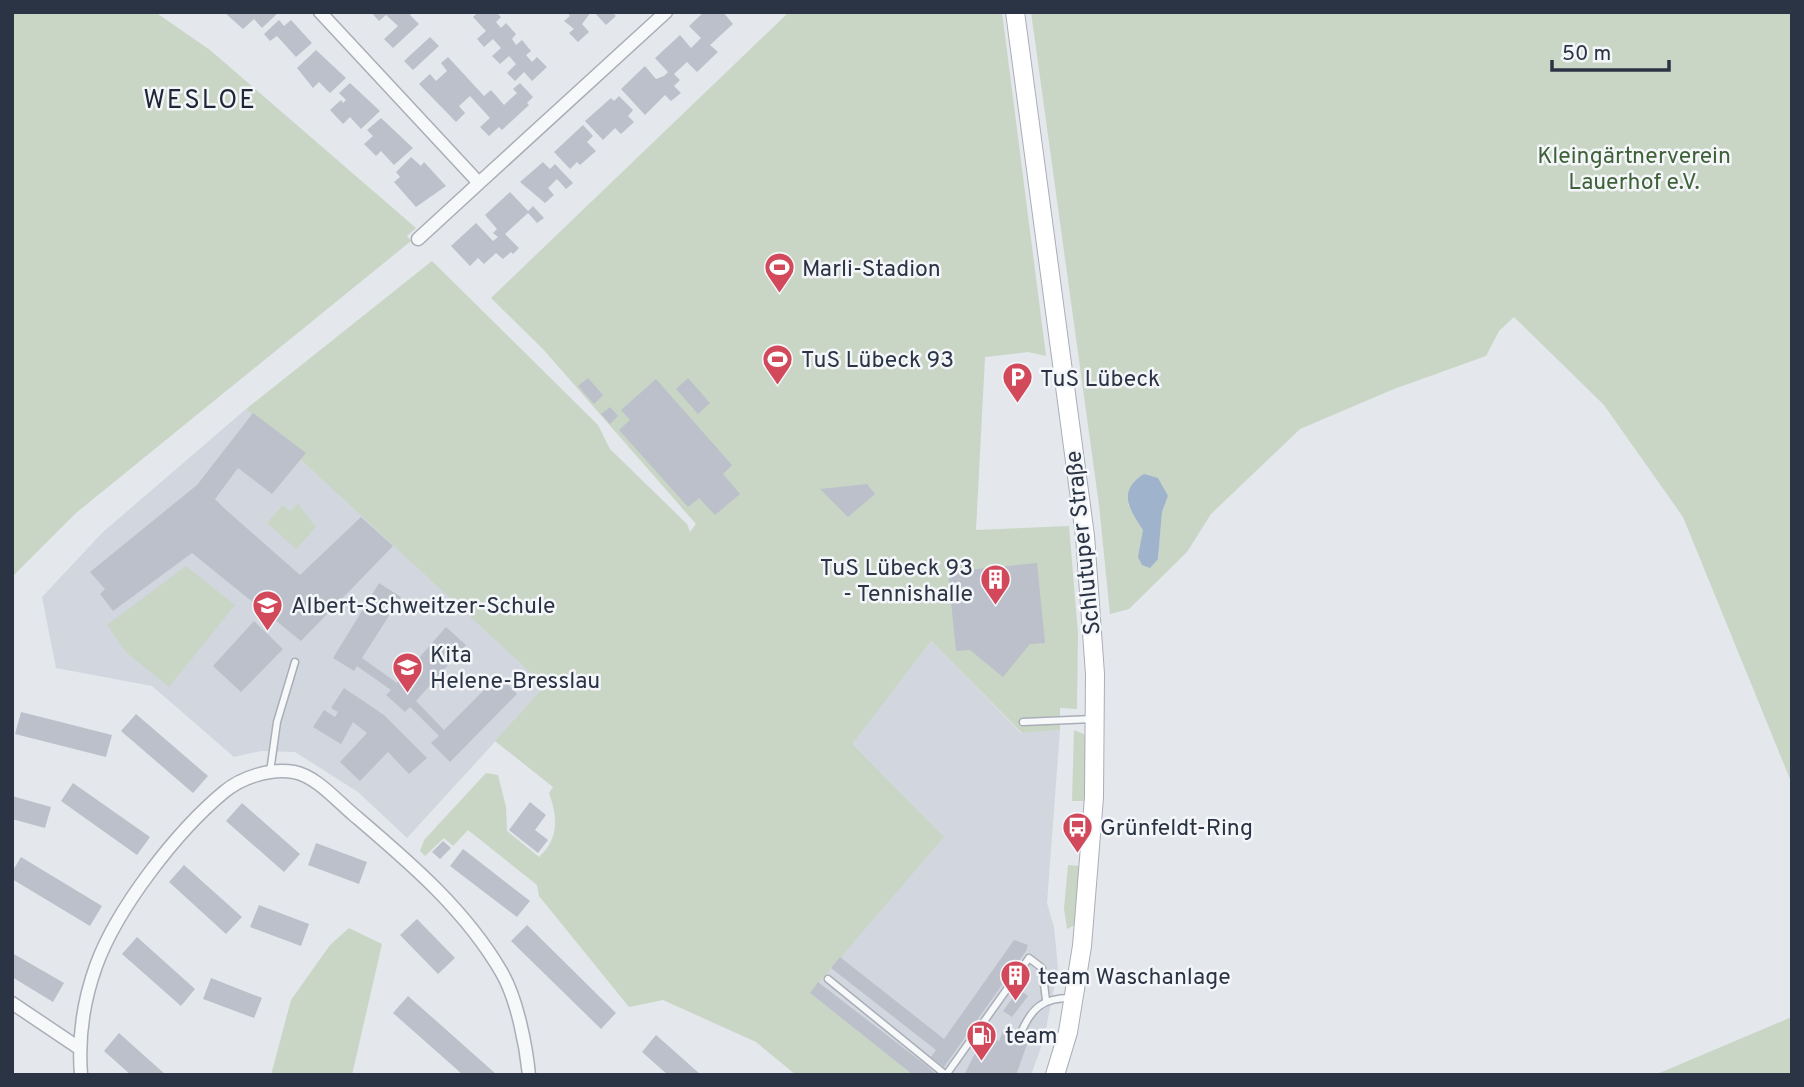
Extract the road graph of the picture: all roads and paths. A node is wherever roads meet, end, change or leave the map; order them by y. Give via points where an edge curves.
1 (320, 12) edge
2 (666, 12) edge
3 (1014, 12) edge
4 (479, 183) junction
5 (418, 239) dead end
6 (295, 662) dead end
7 (1095, 719) junction
8 (1023, 722) dead end
9 (270, 772) junction
10 (828, 979) dead end
11 (1075, 998) junction
12 (1046, 1000) junction
13 (12, 1003) edge
14 (1020, 1035) dead end
15 (79, 1048) junction
16 (81, 1075) edge
17 (529, 1075) edge
18 (946, 1075) edge
19 (1055, 1075) edge

1 - 4 street
2 - 4 street
3 - 7 main road, Schlutuper Straße via 1085,536
4 - 5 street
6 - 9 lane via 277,722
7 - 8 lane
7 - 11 main road, Schlutuper Straße via 1089,866
9 - 15 street via 225,791 136,893 96,965 83,1007
9 - 17 street via 295,772 323,788 447,900 503,975 526,1046
10 - 18 lane
11 - 12 lane
11 - 19 main road, Schlutuper Straße
12 - 14 lane via 1035,1006
12 - 18 lane via 1042,968 1029,958
13 - 15 street
15 - 16 street

